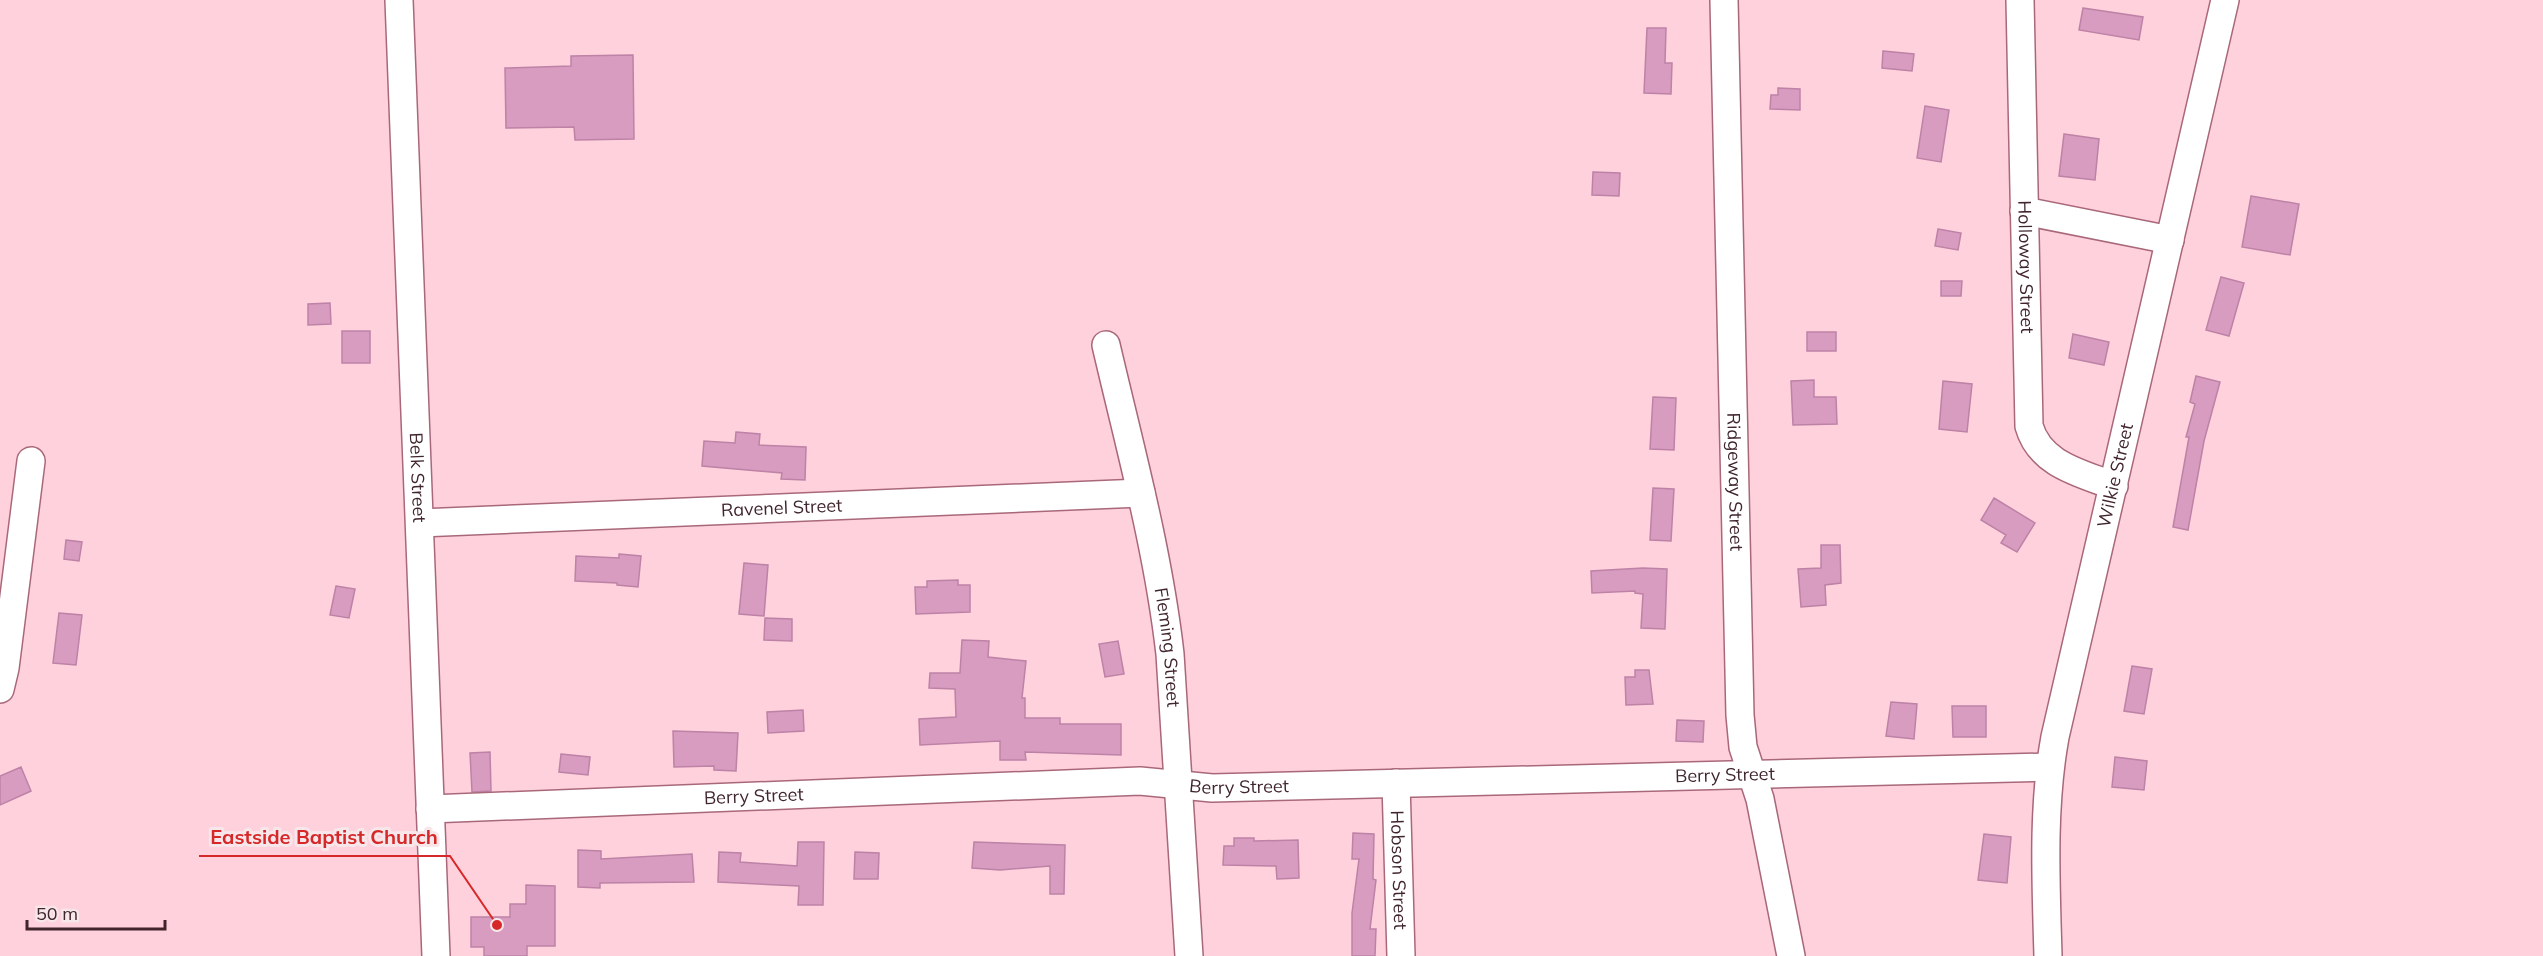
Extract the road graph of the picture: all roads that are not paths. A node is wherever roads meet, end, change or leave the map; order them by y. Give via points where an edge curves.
1 (399, 0) edge
2 (1724, 0) edge
3 (2020, 0) edge
4 (2225, 0) edge
5 (2024, 211) junction
6 (2169, 240) junction
7 (1106, 345) dead end
8 (31, 461) dead end
9 (2114, 486) junction
10 (1141, 494) junction
11 (420, 523) junction
12 (0, 689) edge
13 (2049, 767) junction
14 (1751, 774) junction
15 (1396, 783) junction
16 (1179, 785) junction
17 (430, 809) junction
18 (436, 956) edge
19 (1189, 956) edge
20 (1401, 956) edge
21 (1791, 956) edge
22 (2048, 956) edge

1 - 11 street, Belk Street
2 - 14 street, Ridgeway Street via 1738,673 1743,747
3 - 5 street, Holloway Street
4 - 6 street, Wilkie Street
5 - 6 street
5 - 9 street, Holloway Street via 2027,413 2032,437 2052,460
6 - 9 street, Wilkie Street
7 - 10 street, Fleming Street
8 - 12 street
9 - 13 street, Wilkie Street
10 - 11 street, Ravenel Street
10 - 16 street, Fleming Street via 1166,620
11 - 17 street, Belk Street
13 - 14 street, Berry Street
13 - 22 street, Wilkie Street
14 - 15 street, Berry Street
14 - 21 street, Ridgeway Street via 1760,800
15 - 16 street, Berry Street via 1212,788
15 - 20 street, Hobson Street
16 - 17 street, Berry Street via 1140,781
16 - 19 street, Fleming Street
17 - 18 street, Belk Street

